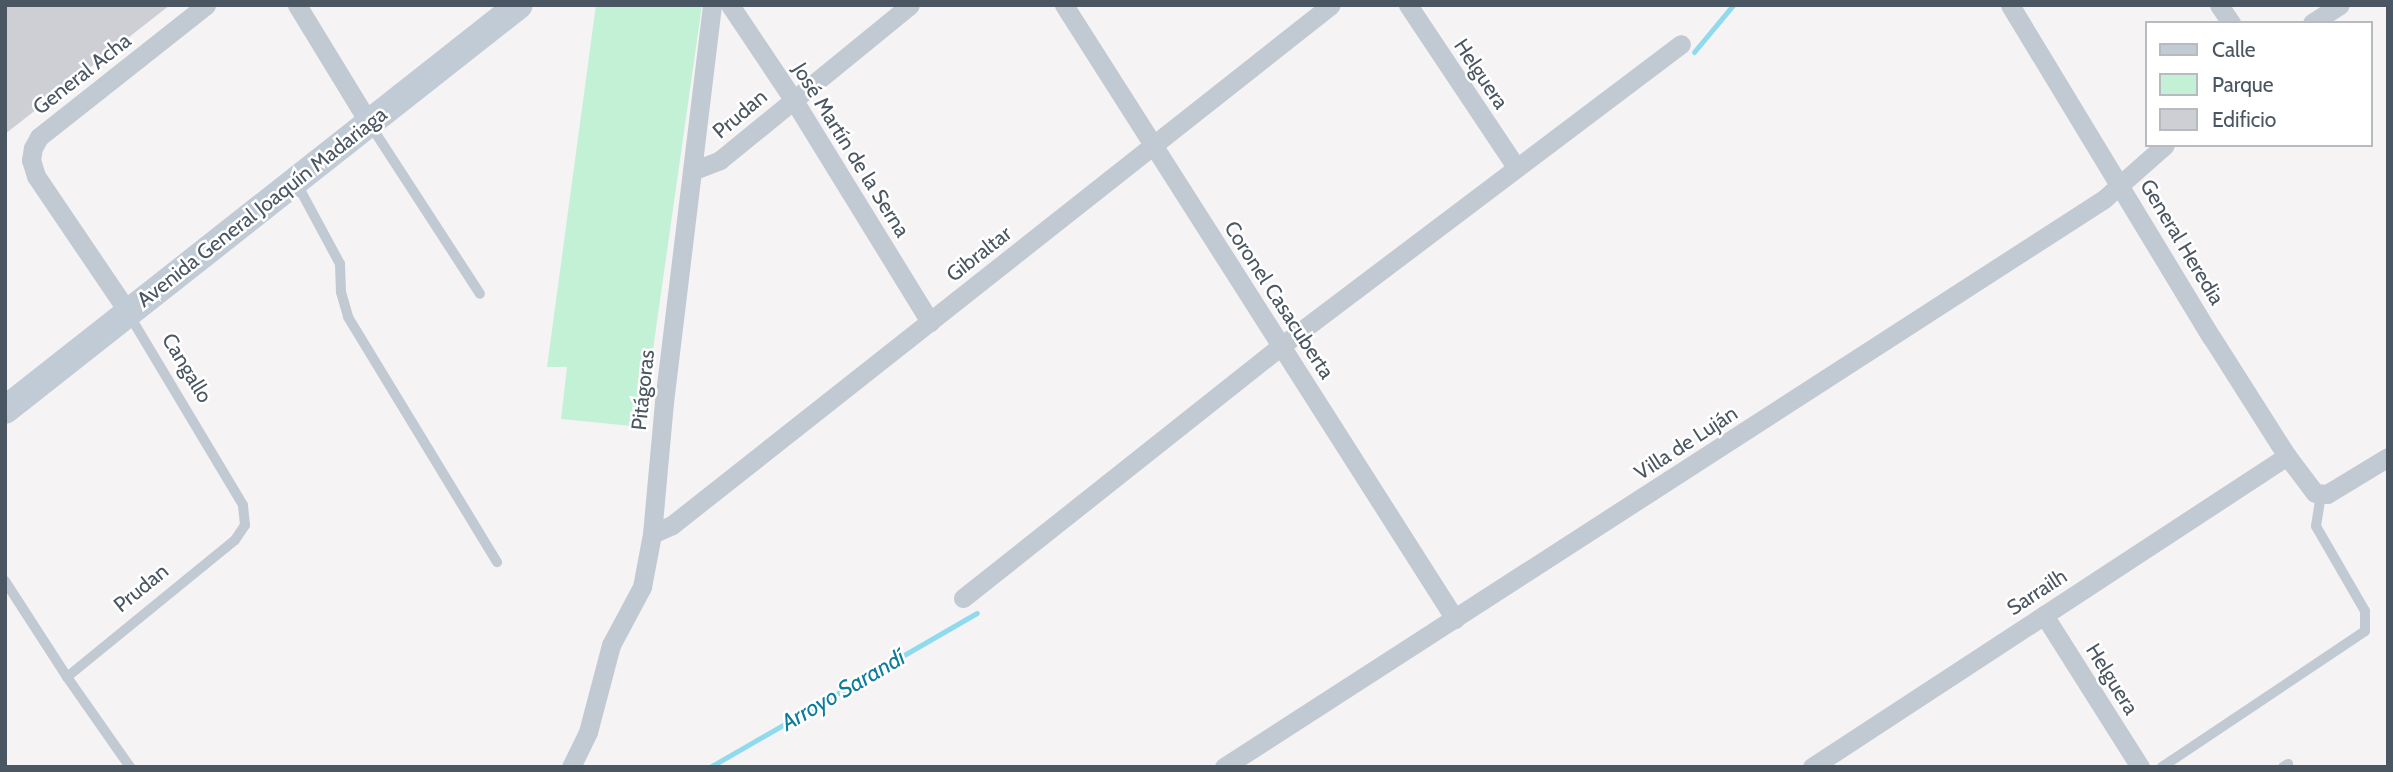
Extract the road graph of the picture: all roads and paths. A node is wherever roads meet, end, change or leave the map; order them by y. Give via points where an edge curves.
1 (206, 5) edge
2 (297, 5) edge
3 (519, 5) edge
4 (712, 5) edge
5 (730, 5) edge
6 (910, 5) edge
7 (1064, 5) edge
8 (1331, 5) edge
9 (1408, 5) edge
10 (2010, 5) edge
11 (2219, 5) edge
12 (2230, 21) edge
13 (1681, 44) dead end
14 (793, 99) junction
15 (369, 123) junction
16 (1153, 146) junction
17 (2163, 147) edge
18 (31, 160) joint
19 (1516, 167) junction
20 (692, 172) junction
21 (295, 181) junction
22 (2122, 185) junction
23 (480, 294) dead end
24 (128, 312) junction
25 (930, 322) junction
26 (1282, 346) junction
27 (5, 410) edge
28 (2287, 456) junction
29 (2388, 457) edge
30 (2321, 496) junction
31 (242, 533) joint
32 (652, 534) junction
33 (498, 562) dead end
34 (5, 581) edge
35 (963, 598) dead end
36 (2044, 615) junction
37 (1455, 619) junction
38 (66, 677) junction
39 (130, 767) edge
40 (571, 767) edge
41 (1224, 767) edge
42 (1812, 767) edge
43 (2140, 767) edge
44 (2162, 767) edge

1 - 18 street, General Acha via 39,137
2 - 15 street
3 - 15 main road, Avenida General Joaquín Madariaga
4 - 20 street, Pitágoras
5 - 14 street, José Martín de la Serna
6 - 14 street, Prudan
7 - 16 street, Coronel Casacuberta
8 - 16 street, Gibraltar
9 - 19 street, Helguera
10 - 22 street, General Heredia
11 - 12 street
13 - 19 street
14 - 20 street, Prudan via 720,160
14 - 25 street, José Martín de la Serna
15 - 21 main road, Avenida General Joaquín Madariaga
15 - 23 lane
16 - 25 street, Gibraltar
16 - 26 street, Coronel Casacuberta
17 - 22 street, Villa de Luján
18 - 24 street, Cangallo via 36,176
19 - 26 street
20 - 32 street, Pitágoras
21 - 24 main road, Avenida General Joaquín Madariaga
21 - 33 lane via 340,264 348,317
22 - 28 street, General Heredia
22 - 37 street, Villa de Luján
24 - 27 main road, Avenida General Joaquín Madariaga
24 - 31 lane, Cangallo via 243,505
25 - 32 street, Gibraltar via 671,525
26 - 35 street
26 - 37 street, Coronel Casacuberta
28 - 30 street, General Heredia
28 - 36 street, Sarrailh
29 - 30 street
30 - 44 lane via 2316,526 2365,611 2365,631
31 - 38 lane, Prudan
32 - 40 street, Pitágoras via 642,586 615,636 588,732
34 - 38 lane
36 - 42 street, Sarrailh
36 - 43 street, Helguera
37 - 41 street, Villa de Luján
38 - 39 lane

